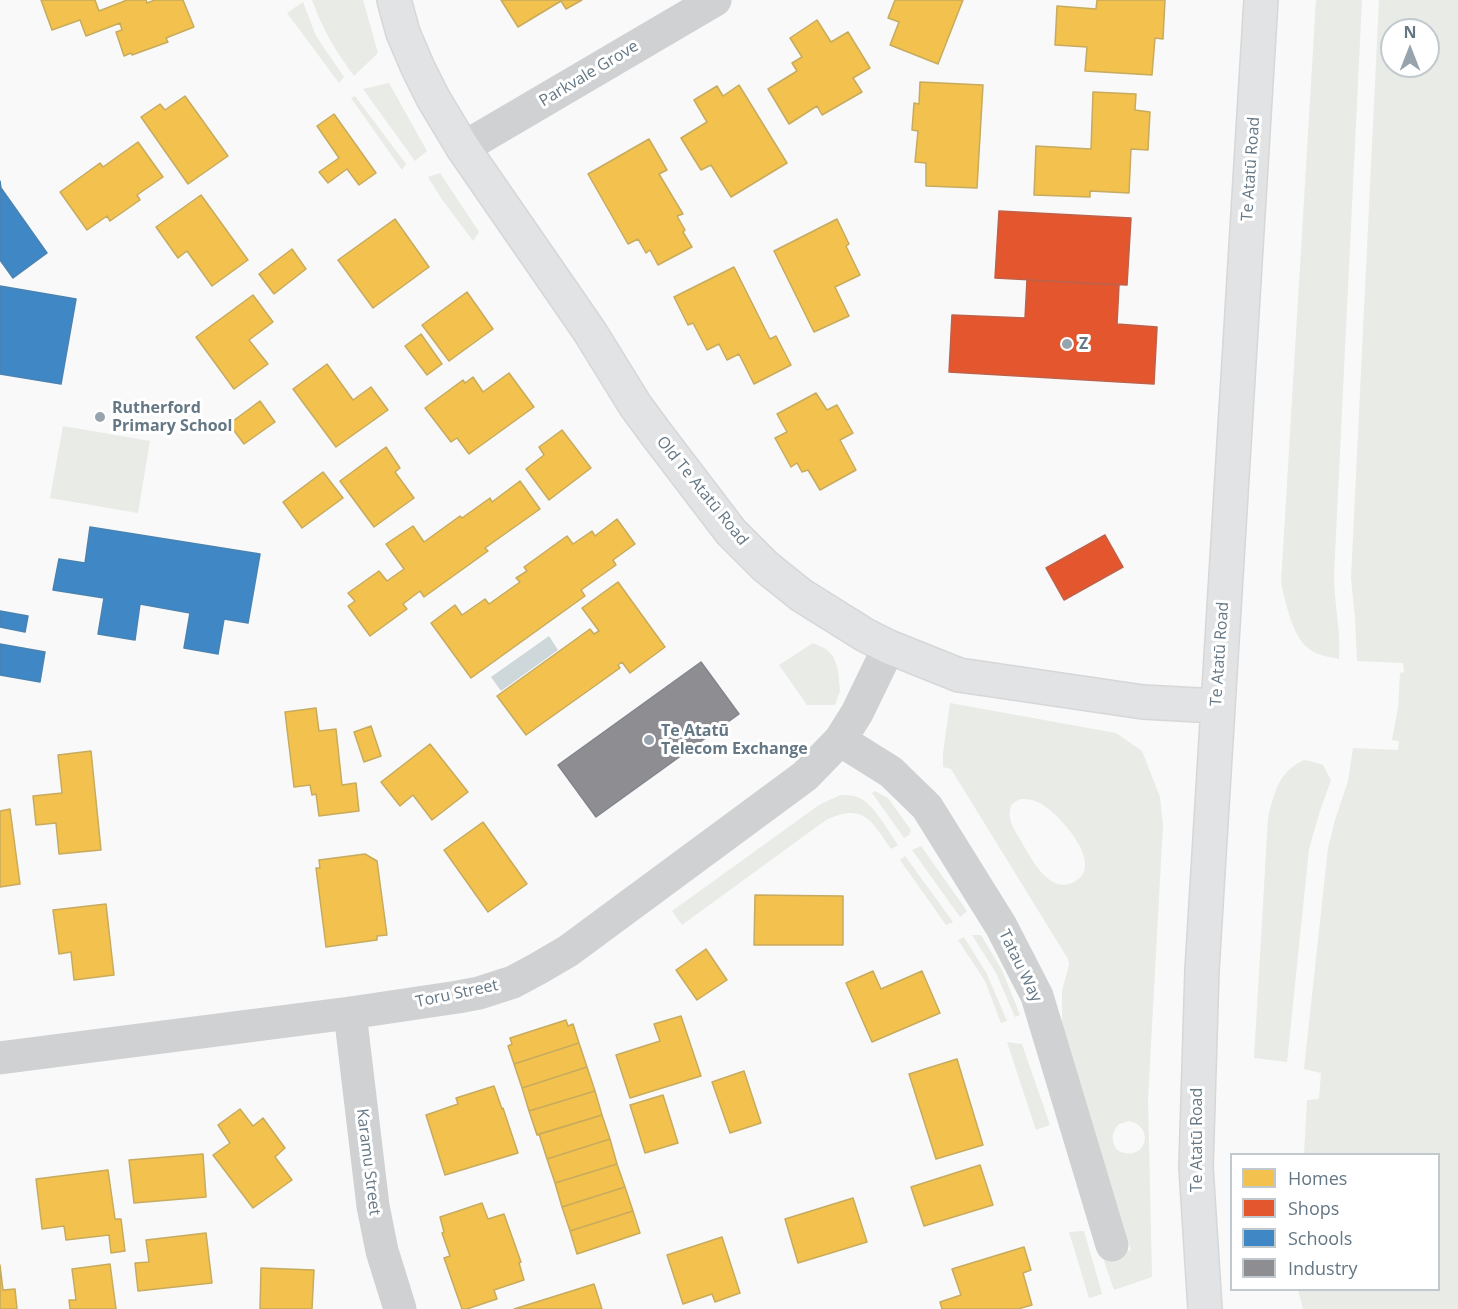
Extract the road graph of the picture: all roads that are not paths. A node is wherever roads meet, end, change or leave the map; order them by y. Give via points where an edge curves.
1 (394, 0) edge
2 (716, 0) edge
3 (1261, 0) edge
4 (464, 148) junction
5 (889, 647) junction
6 (1217, 706) junction
7 (840, 740) junction
8 (350, 1013) junction
9 (0, 1058) edge
10 (1113, 1245) dead end
11 (400, 1309) edge
12 (1205, 1309) edge

1 - 4 main road, Old Te Atatū Road via 418,68
2 - 4 street, Parkvale Grove
3 - 6 main road, Te Atatū Road
4 - 5 main road, Old Te Atatū Road via 635,405 731,532 801,595
5 - 6 main road, Old Te Atatū Road via 958,675 1143,702
5 - 7 street, Toru Street via 858,713
6 - 12 main road, Te Atatū Road via 1196,1156
7 - 8 street, Toru Street via 805,776 568,951 539,968 479,993
7 - 10 street, Tatau Way via 891,772 927,807 1001,926 1037,996
8 - 9 street, Toru Street
8 - 11 street, Karamu Street via 373,1206

